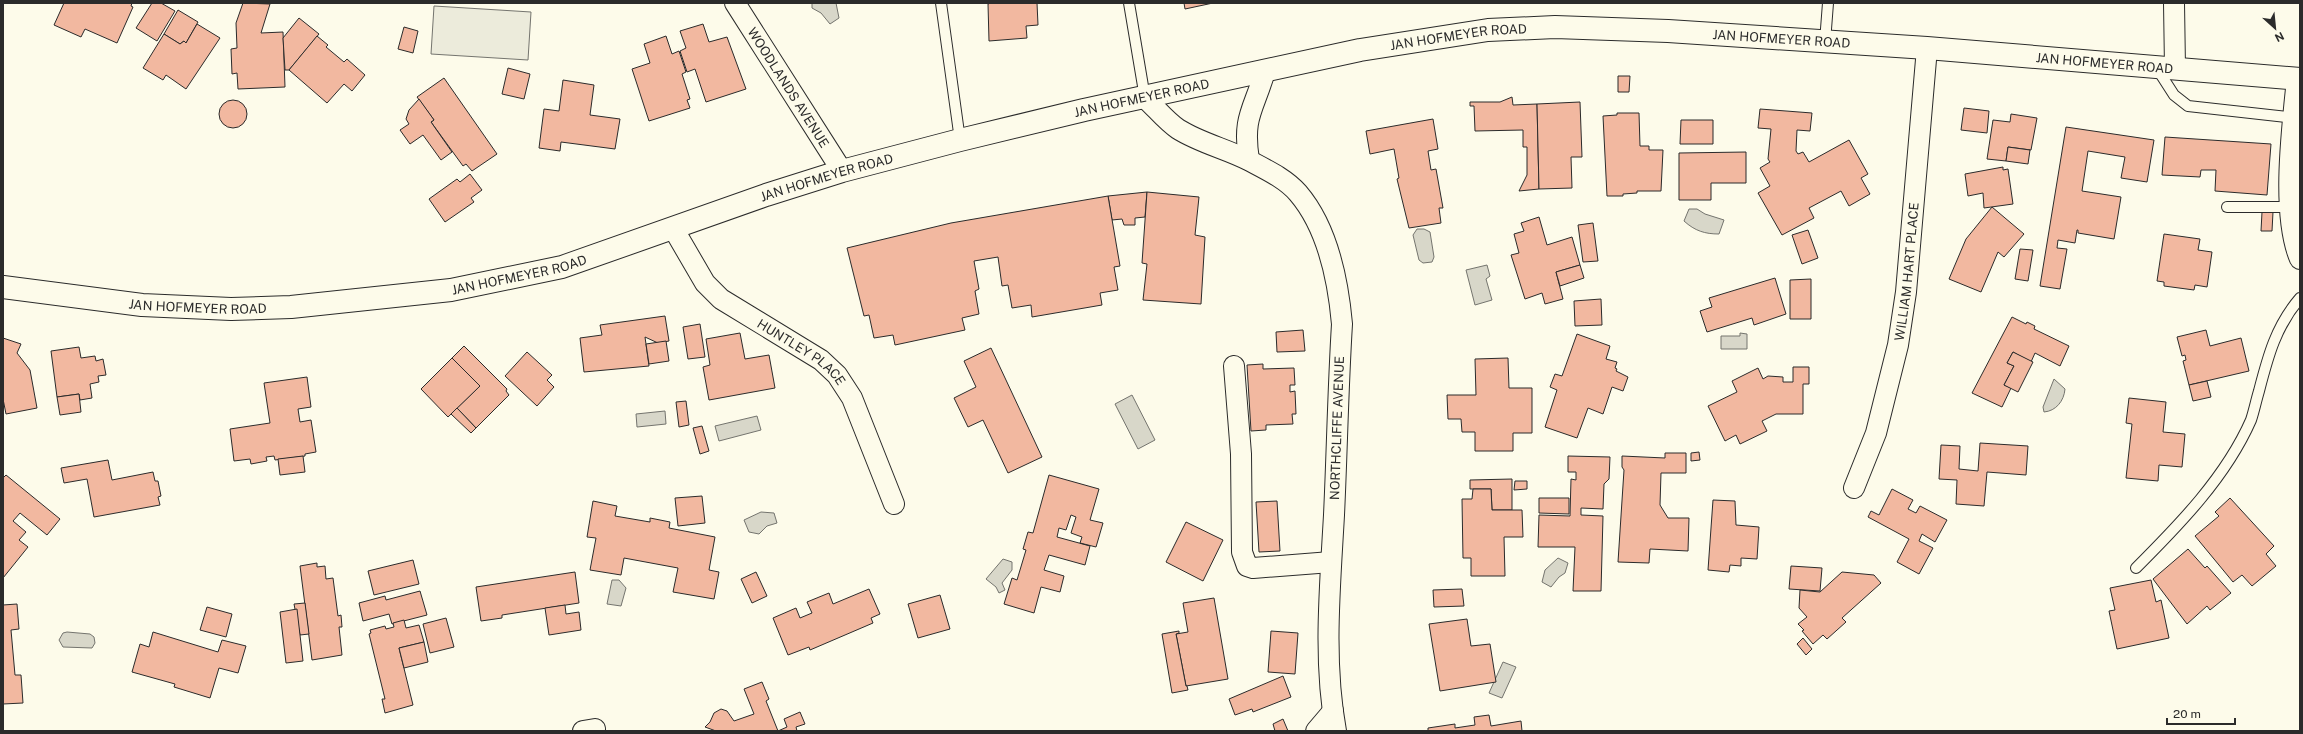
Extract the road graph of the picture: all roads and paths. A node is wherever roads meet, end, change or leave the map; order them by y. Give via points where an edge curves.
1 (735, 3) edge
2 (941, 3) edge
3 (1129, 3) edge
4 (1828, 3) edge
5 (2174, 3) edge
6 (1825, 42) junction
7 (1927, 48) junction
8 (2166, 68) junction
9 (1265, 71) junction
10 (2299, 76) edge
11 (1145, 98) junction
12 (2296, 118) edge
13 (960, 140) junction
14 (1249, 160) junction
15 (842, 171) junction
16 (2290, 206) junction
17 (2227, 207) dead end
18 (673, 228) junction
19 (2300, 259) edge
20 (3, 287) edge
21 (2300, 298) edge
22 (1234, 366) dead end
23 (1854, 488) dead end
24 (894, 504) dead end
25 (1331, 562) junction
26 (2136, 568) dead end
27 (1333, 711) junction
28 (1316, 731) edge
29 (1336, 731) edge

1 - 15 street, WOODLANDS AVENUE
2 - 13 lane
3 - 11 lane
4 - 6 lane
5 - 8 street
6 - 7 street, JAN HOFMEYER ROAD
6 - 9 street, JAN HOFMEYER ROAD via 1609,28 1488,30 1360,50
7 - 8 street, JAN HOFMEYER ROAD
7 - 23 street, WILLIAM HART PLACE via 1906,292 1898,345 1876,433
8 - 10 street, JAN HOFMEYER ROAD
8 - 12 lane via 2174,96 2188,106
9 - 11 street, JAN HOFMEYER ROAD
9 - 14 street via 1246,126
10 - 12 street
11 - 13 street, JAN HOFMEYER ROAD
11 - 14 street, NORTHCLIFFE AVENUE via 1177,128
12 - 16 street
13 - 15 street, JAN HOFMEYER ROAD
14 - 25 street, NORTHCLIFFE AVENUE via 1286,182 1306,205 1320,231 1338,292 1342,324
15 - 18 street, JAN HOFMEYER ROAD
16 - 17 lane
16 - 19 street via 2294,245
18 - 20 street, JAN HOFMEYER ROAD via 562,267 513,279 452,290 291,307 184,308
18 - 24 street, HUNTLEY PLACE via 695,268 715,294 821,360 838,375 852,398
21 - 26 lane via 2278,329 2251,419 2240,442 2219,474 2173,532
22 - 25 street via 1241,454 1242,552 1247,566 1253,568
25 - 27 street, NORTHCLIFFE AVENUE via 1329,663
27 - 28 street
27 - 29 street, NORTHCLIFFE AVENUE

